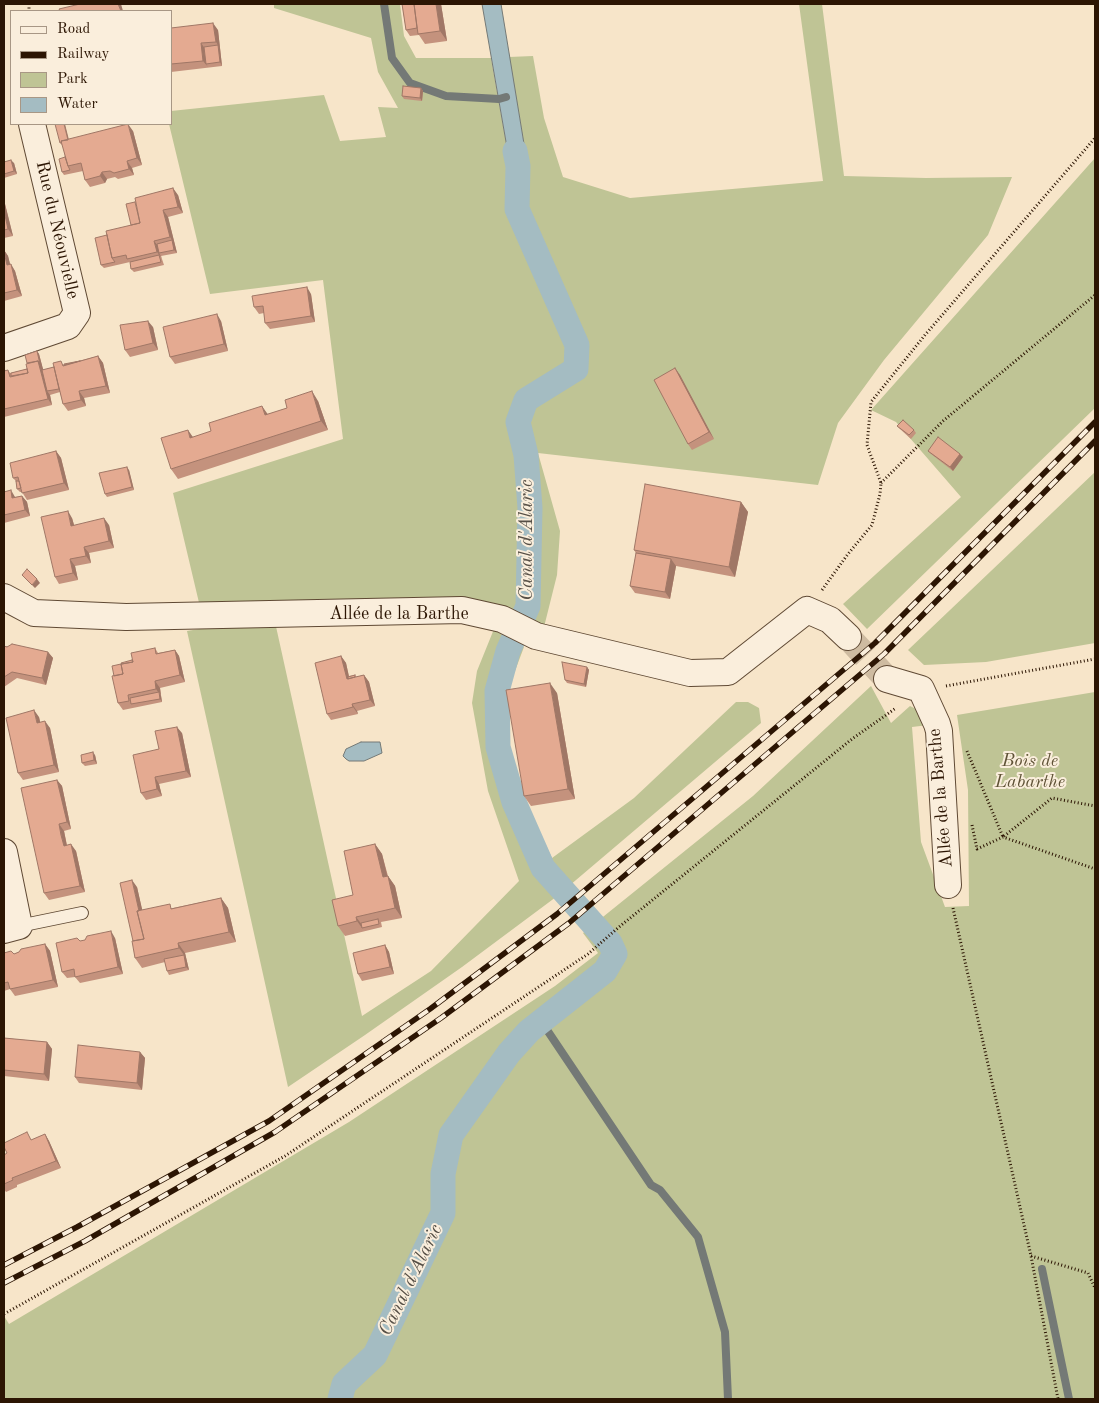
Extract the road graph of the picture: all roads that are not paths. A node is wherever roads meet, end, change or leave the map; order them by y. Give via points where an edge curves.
1 (32, 125) edge
2 (4, 348) edge
3 (4, 598) edge
4 (848, 637) tunnel mouth
5 (887, 679) tunnel mouth
6 (4, 852) edge
7 (948, 885) road end
8 (82, 913) dead end
9 (12, 928) edge

1 - 2 street, Rue du Néouvielle via 77,314 68,326
3 - 4 street, Allée de la Barthe via 34,613 126,617 462,610 502,619 536,636 690,673 728,672 806,610 830,620
5 - 7 street, Allée de la Barthe via 921,689 939,731
6 - 9 street
8 - 9 lane

